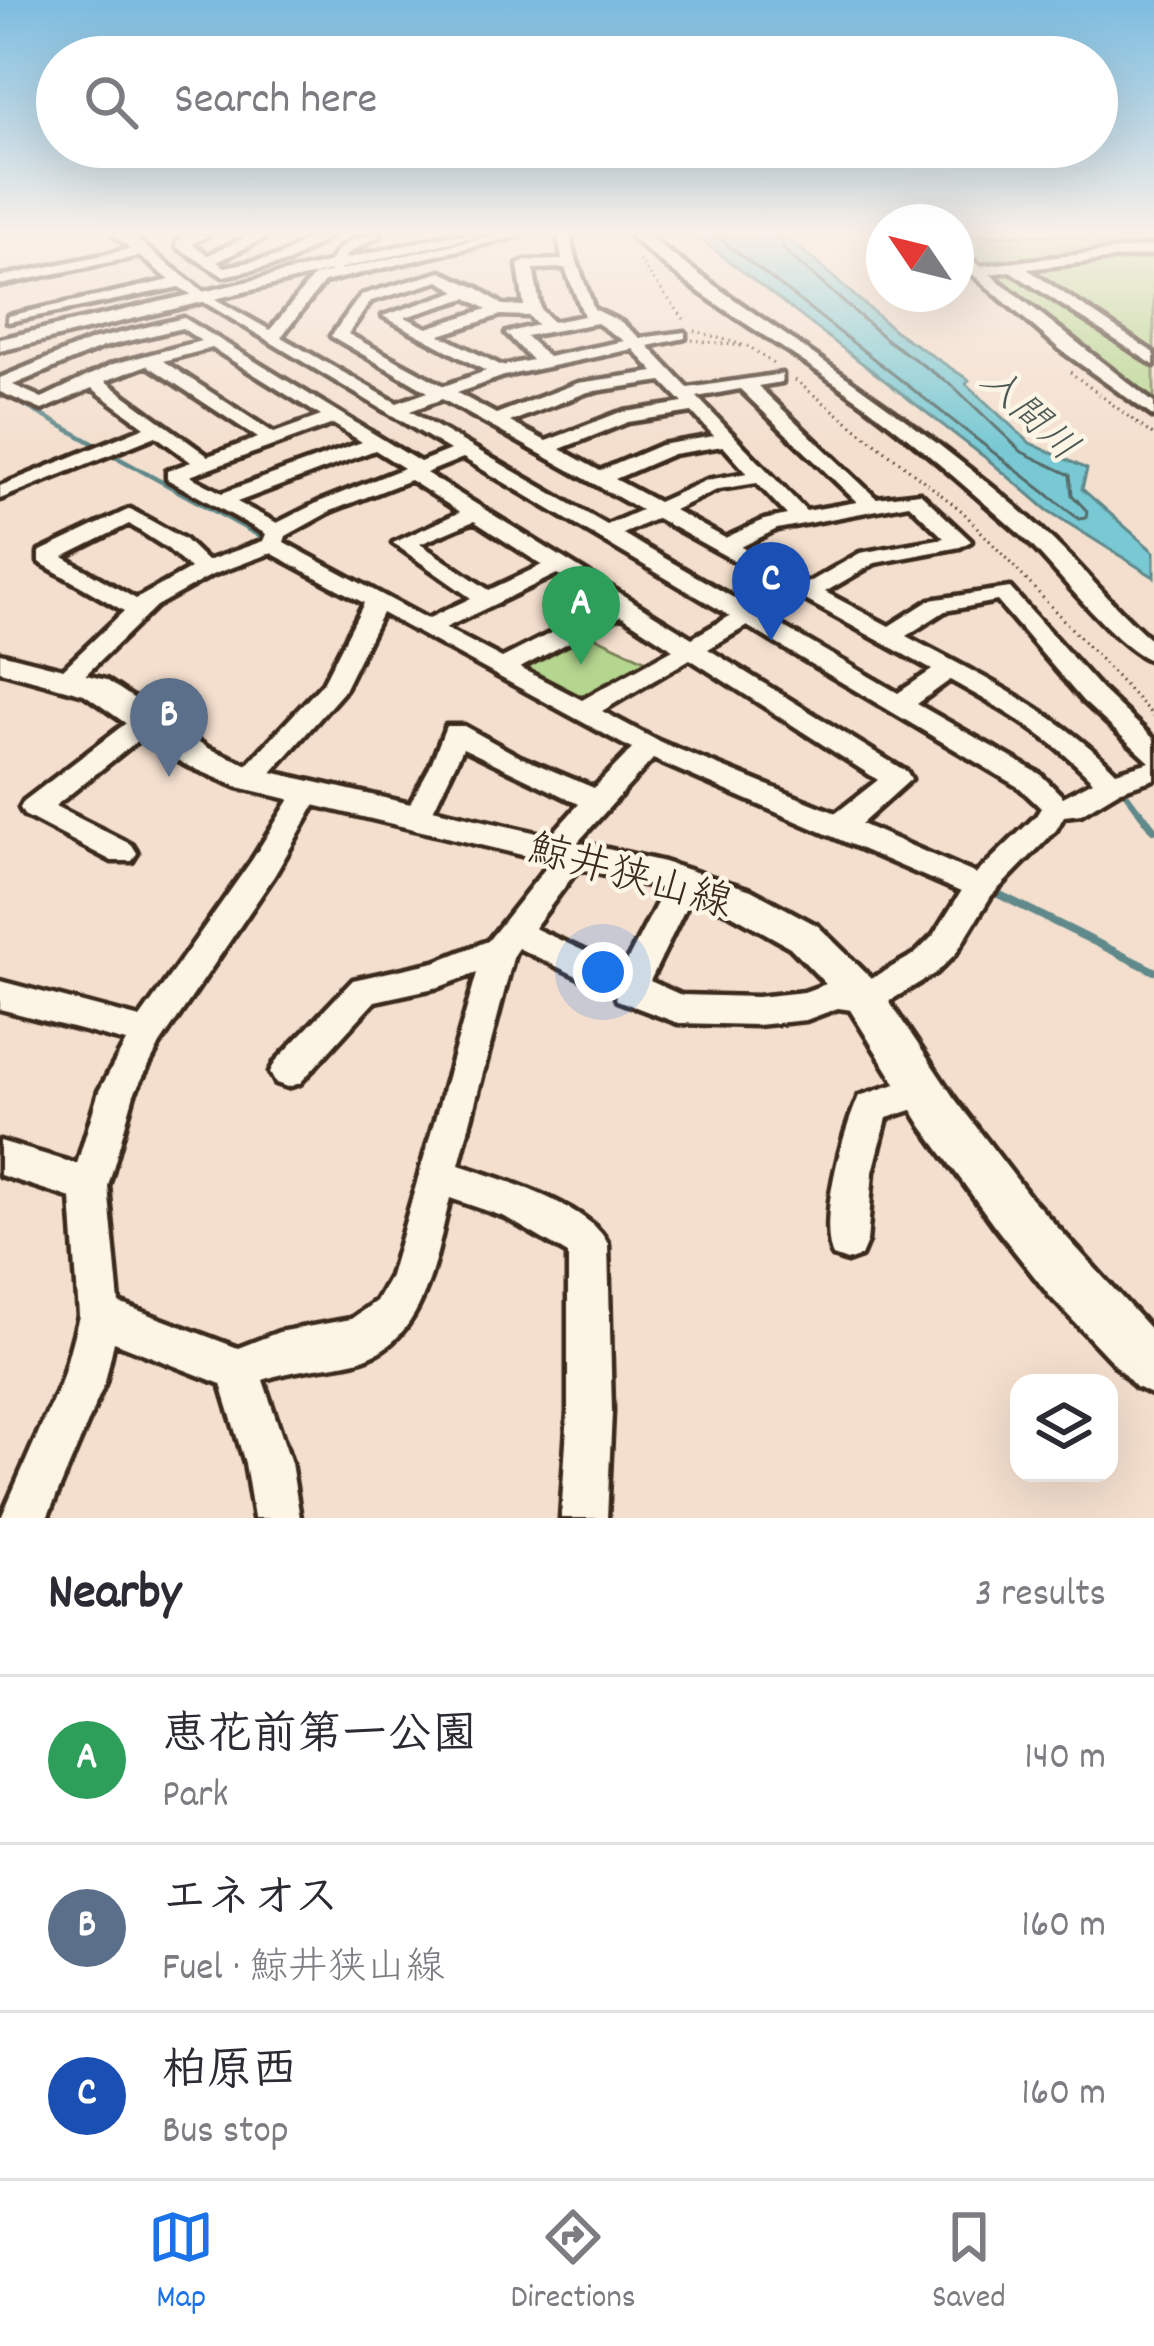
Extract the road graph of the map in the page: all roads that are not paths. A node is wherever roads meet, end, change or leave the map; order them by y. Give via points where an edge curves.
1 (2, 306) edge
2 (34, 306) edge
3 (170, 306) edge
4 (216, 306) edge
5 (300, 306) edge
6 (360, 306) edge
7 (424, 306) edge
8 (494, 306) edge
9 (532, 306) edge
10 (587, 306) edge
11 (728, 306) edge
12 (1021, 306) edge
13 (1072, 306) edge
14 (500, 310) junction
15 (533, 311) junction
16 (14, 319) junction
17 (593, 319) junction
18 (549, 328) junction
19 (419, 330) junction
20 (393, 332) dead end
21 (679, 335) road end
22 (269, 337) junction
23 (33, 338) junction
24 (214, 341) junction
25 (636, 343) junction
26 (0, 345) edge
27 (60, 357) junction
28 (147, 358) junction
29 (1154, 360) edge
30 (545, 364) junction
31 (316, 365) junction
32 (0, 366) edge
33 (500, 372) junction
34 (669, 375) junction
35 (776, 377) dead end
36 (272, 378) junction
37 (92, 380) junction
38 (746, 383) junction
39 (0, 384) edge
40 (444, 392) junction
41 (693, 399) junction
42 (395, 410) junction
43 (1154, 412) edge
44 (335, 417) junction
45 (496, 421) junction
46 (159, 428) junction
47 (271, 439) junction
48 (731, 439) junction
49 (377, 442) junction
50 (545, 448) junction
51 (465, 451) junction
52 (205, 463) junction
53 (414, 470) junction
54 (763, 476) junction
55 (600, 478) junction
56 (0, 494) edge
57 (220, 501) junction
58 (871, 504) junction
59 (659, 509) junction
60 (476, 512) junction
61 (801, 518) junction
62 (605, 534) junction
63 (274, 539) junction
64 (726, 546) junction
65 (557, 566) junction
66 (204, 570) junction
67 (808, 592) junction
68 (488, 599) junction
69 (376, 602) junction
70 (620, 607) junction
71 (140, 611) junction
72 (746, 617) junction
73 (427, 628) junction
74 (890, 636) junction
75 (690, 650) junction
76 (1154, 653) edge
77 (503, 667) junction
78 (950, 669) junction
79 (6, 670) edge
80 (68, 678) junction
81 (898, 705) junction
82 (581, 712) junction
83 (147, 720) junction
84 (649, 747) junction
85 (1154, 754) edge
86 (1154, 770) edge
87 (250, 779) junction
88 (1111, 783) junction
89 (308, 793) junction
90 (598, 801) junction
91 (1056, 806) junction
92 (418, 815) junction
93 (839, 826) junction
94 (564, 852) junction
95 (122, 853) dead end
96 (684, 880) junction
97 (980, 888) junction
98 (507, 942) junction
99 (628, 990) junction
100 (0, 995) edge
101 (866, 998) junction
102 (148, 1034) junction
103 (288, 1072) dead end
104 (923, 1090) junction
105 (0, 1158) edge
106 (435, 1175) junction
107 (89, 1186) junction
108 (847, 1242) dead end
109 (100, 1316) junction
110 (1154, 1369) edge
111 (238, 1370) junction
112 (24, 1518) edge
113 (277, 1518) edge
114 (584, 1518) edge

1 - 16 street
2 - 16 street
3 - 23 main road
4 - 22 street
5 - 22 street
6 - 40 street via 339,335 365,341
7 - 19 street via 391,316
8 - 14 street
9 - 15 street
10 - 17 street
11 - 76 street via 963,473
12 - 43 street
13 - 29 street
14 - 15 street
14 - 19 street
15 - 18 street
16 - 23 street
17 - 18 street
17 - 25 street
18 - 30 street via 514,333
19 - 20 street
19 - 33 street
21 - 25 street
22 - 31 street
23 - 26 main road
24 - 27 street via 184,323
24 - 28 street
24 - 36 street
25 - 30 street
25 - 34 street
27 - 32 street via 37,350
27 - 39 street
28 - 37 street
28 - 47 street
30 - 33 street
31 - 36 street
31 - 42 street
33 - 40 street
34 - 41 street
34 - 45 street via 584,387
35 - 38 street
36 - 44 street
37 - 39 street via 42,405
37 - 46 street
38 - 41 street
38 - 58 street
40 - 42 street
40 - 45 street
41 - 48 street
41 - 50 street
42 - 51 street
44 - 47 street
44 - 49 street
45 - 50 street
46 - 52 street
46 - 56 street
47 - 52 street
48 - 54 street
48 - 55 street via 668,449
49 - 53 street
49 - 57 street
50 - 55 street
51 - 53 street
51 - 62 street
52 - 57 street via 174,475
53 - 60 street
53 - 63 street
54 - 59 street via 714,484
54 - 61 street
55 - 59 street
57 - 63 street
58 - 61 street
58 - 67 street via 913,497 960,541 868,558
59 - 62 street
59 - 64 street
60 - 65 street
60 - 68 street via 404,543
61 - 64 street
62 - 72 street
63 - 66 street
63 - 69 street
64 - 67 street
65 - 68 street
65 - 70 street
66 - 71 street
66 - 71 street via 130,515 46,557
67 - 74 street
68 - 73 street
69 - 73 street
69 - 87 street via 334,686
70 - 75 street
70 - 77 street
71 - 80 street
72 - 75 street
72 - 81 street
73 - 77 street
74 - 78 street
74 - 85 street via 938,605 1002,593
75 - 82 street
75 - 93 street via 896,779
77 - 82 street
78 - 81 street
78 - 88 street via 1052,725
79 - 80 main road, 鯨井狭山線
80 - 83 main road, 鯨井狭山線
81 - 91 street via 1030,781
82 - 84 street
83 - 87 main road, 鯨井狭山線 via 196,756
83 - 95 street via 34,808
84 - 90 street
84 - 93 street
86 - 88 street
87 - 89 main road, 鯨井狭山線
88 - 91 street via 1072,807
89 - 92 main road, 鯨井狭山線
89 - 102 street
90 - 92 street via 454,732
90 - 94 street
91 - 97 street
92 - 94 main road, 鯨井狭山線
93 - 97 street
94 - 96 main road, 鯨井狭山線
94 - 98 street
96 - 99 street
96 - 101 main road, 鯨井狭山線 via 775,917 837,964
97 - 101 street via 926,963
98 - 99 street
98 - 103 street via 439,974 365,990
98 - 106 street
99 - 101 street via 704,1012 806,1006 838,994
100 - 102 street
101 - 104 main road, 鯨井狭山線
102 - 107 street via 117,1091
104 - 108 street via 872,1107
104 - 110 main road, 鯨井狭山線 via 1032,1239
105 - 107 street
106 - 111 street via 408,1282 391,1316 359,1339 279,1353
106 - 114 street via 516,1202 588,1244
107 - 109 street
109 - 111 street
109 - 112 street via 82,1382
111 - 113 street

